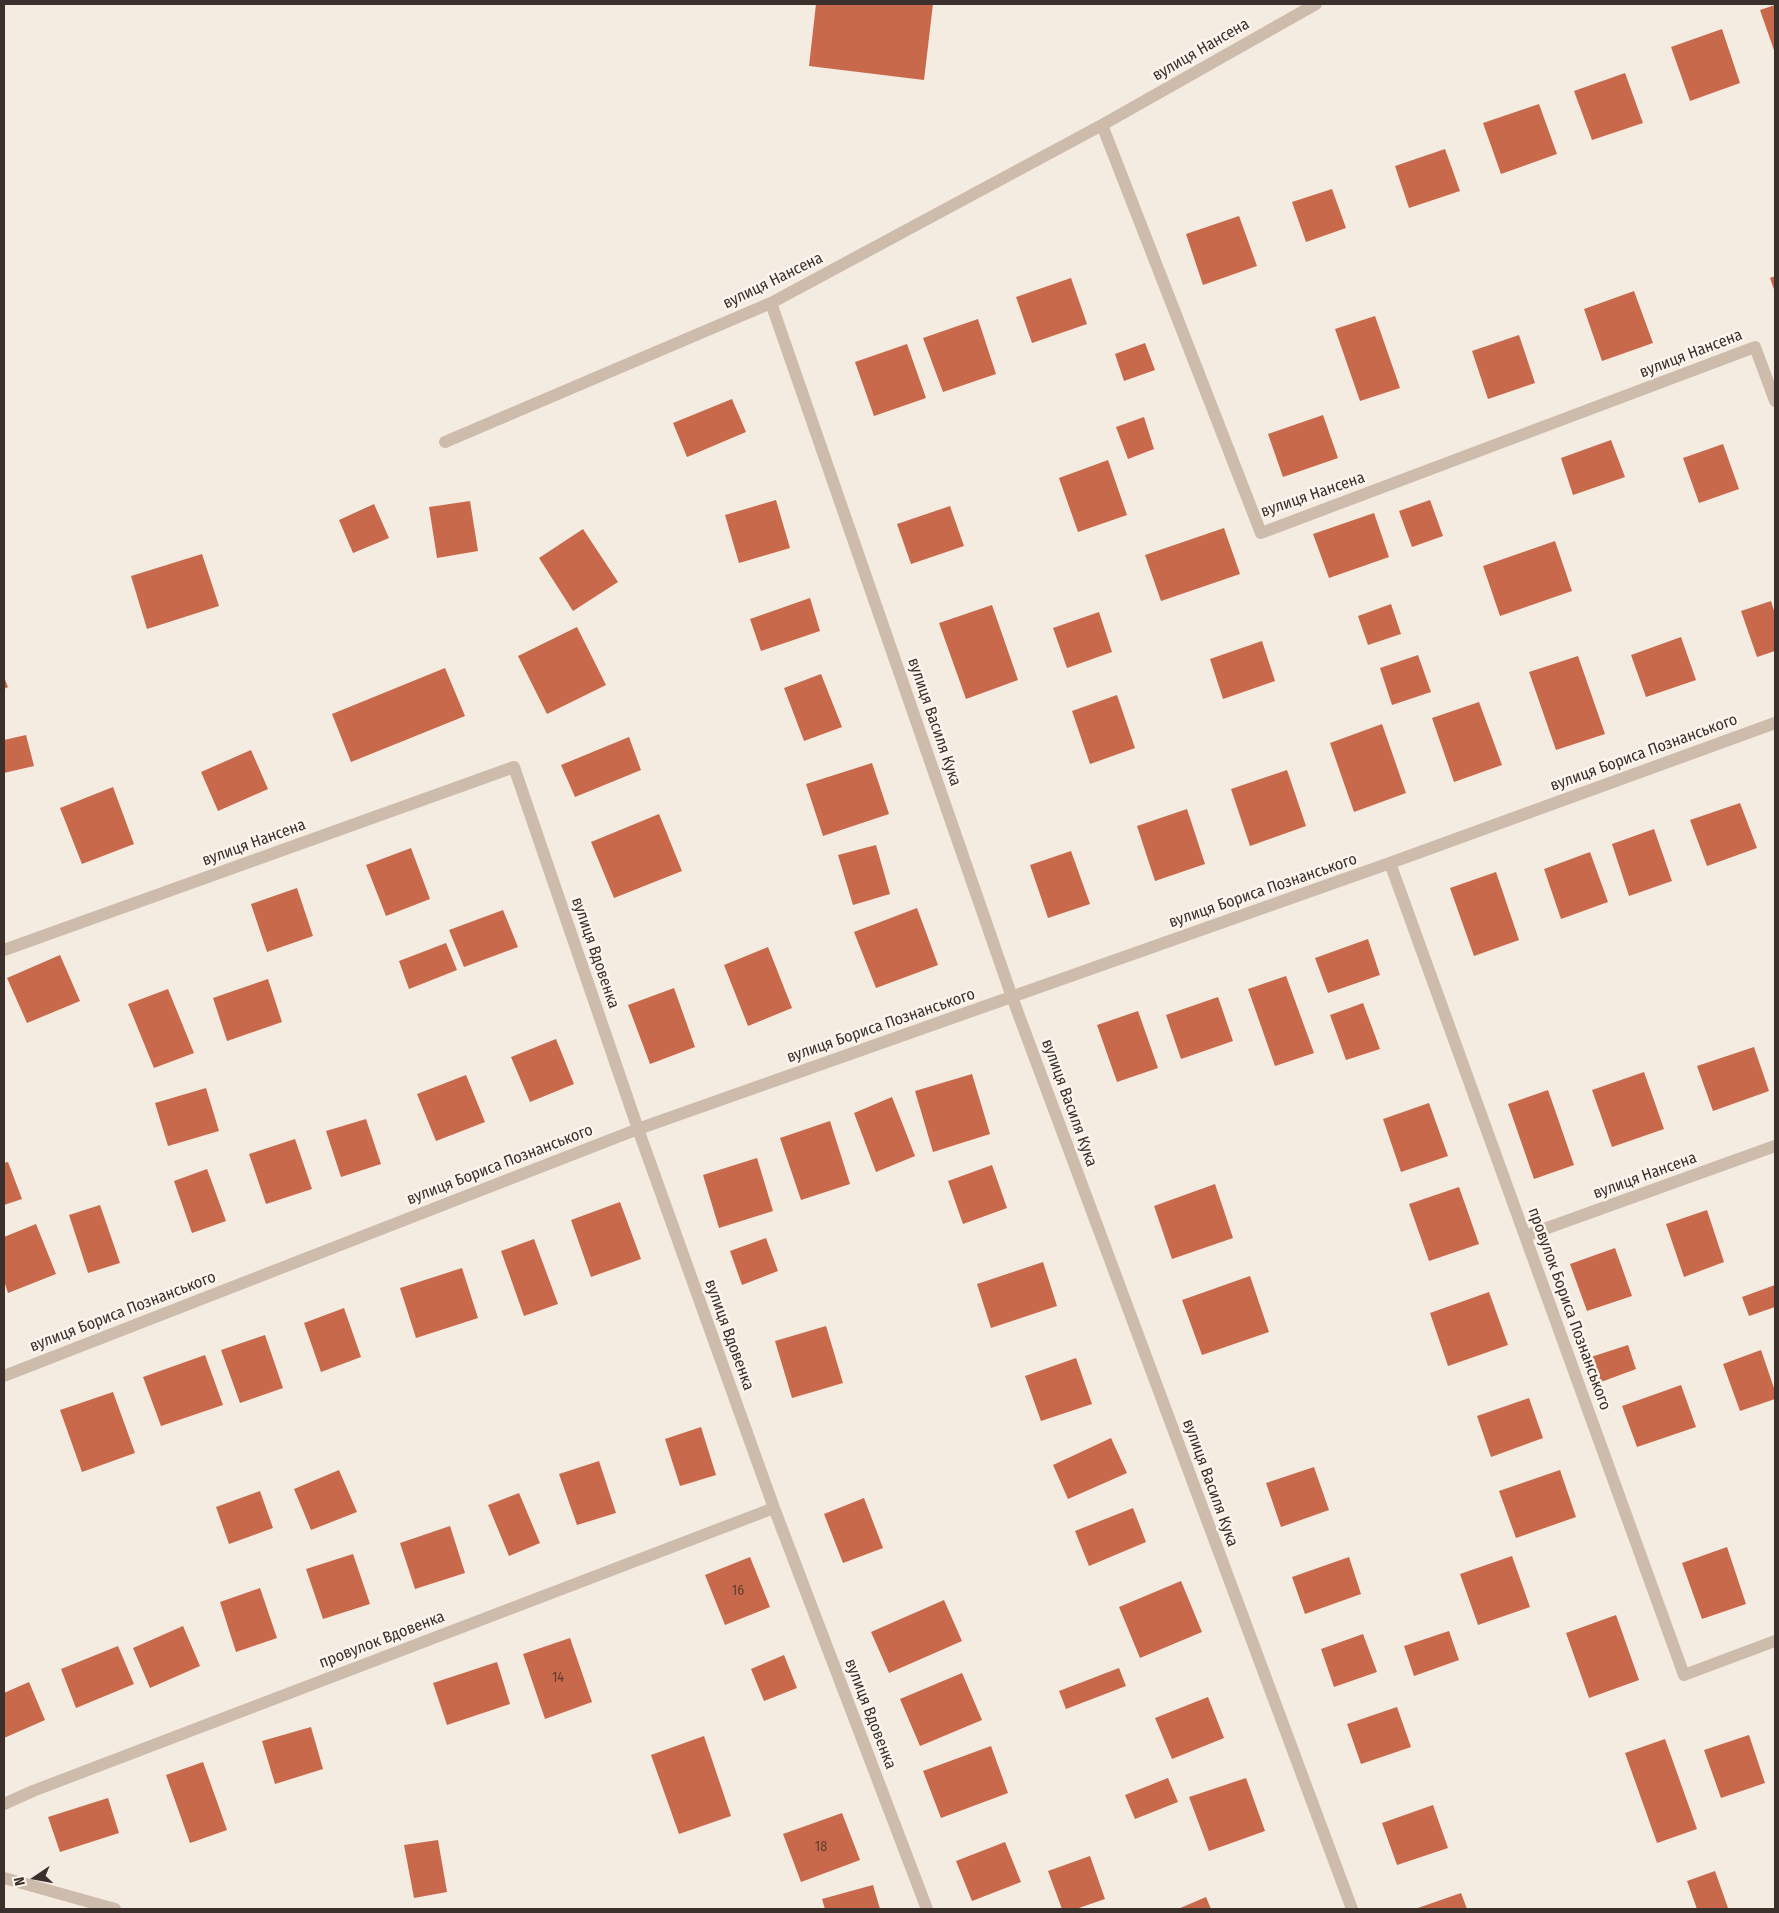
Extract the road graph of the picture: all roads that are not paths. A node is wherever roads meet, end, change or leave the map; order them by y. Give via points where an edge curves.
1 (1316, 4) edge
2 (1102, 125) junction
3 (771, 303) junction
4 (1775, 401) edge
5 (446, 442) dead end
6 (1775, 723) edge
7 (514, 767) joint
8 (1390, 863) junction
9 (4, 950) edge
10 (1012, 997) junction
11 (638, 1129) junction
12 (1775, 1146) edge
13 (1525, 1236) junction
14 (4, 1376) edge
15 (774, 1508) junction
16 (1775, 1641) edge
17 (4, 1804) edge
18 (4, 1878) edge
19 (115, 1909) edge
20 (927, 1909) edge
21 (1352, 1909) edge

1 - 2 street, вулиця Нансена
2 - 3 street, вулиця Нансена
2 - 4 street, вулиця Нансена via 1261,532 1755,347
3 - 5 street, вулиця Нансена
3 - 10 street, вулиця Василя Кука
6 - 8 street, вулиця Бориса Познанського
7 - 9 street, вулиця Нансена
7 - 11 street, вулиця Вдовенка
8 - 10 street, вулиця Бориса Познанського
8 - 13 street, провулок Бориса Познанського
10 - 11 street, вулиця Бориса Познанського
10 - 21 street, вулиця Василя Кука
11 - 14 street, вулиця Бориса Познанського
11 - 15 street, вулиця Вдовенка
12 - 13 street, вулиця Нансена
13 - 16 street, провулок Бориса Познанського via 1684,1675
15 - 17 street, провулок Вдовенка
15 - 20 street, вулиця Вдовенка
18 - 19 street

